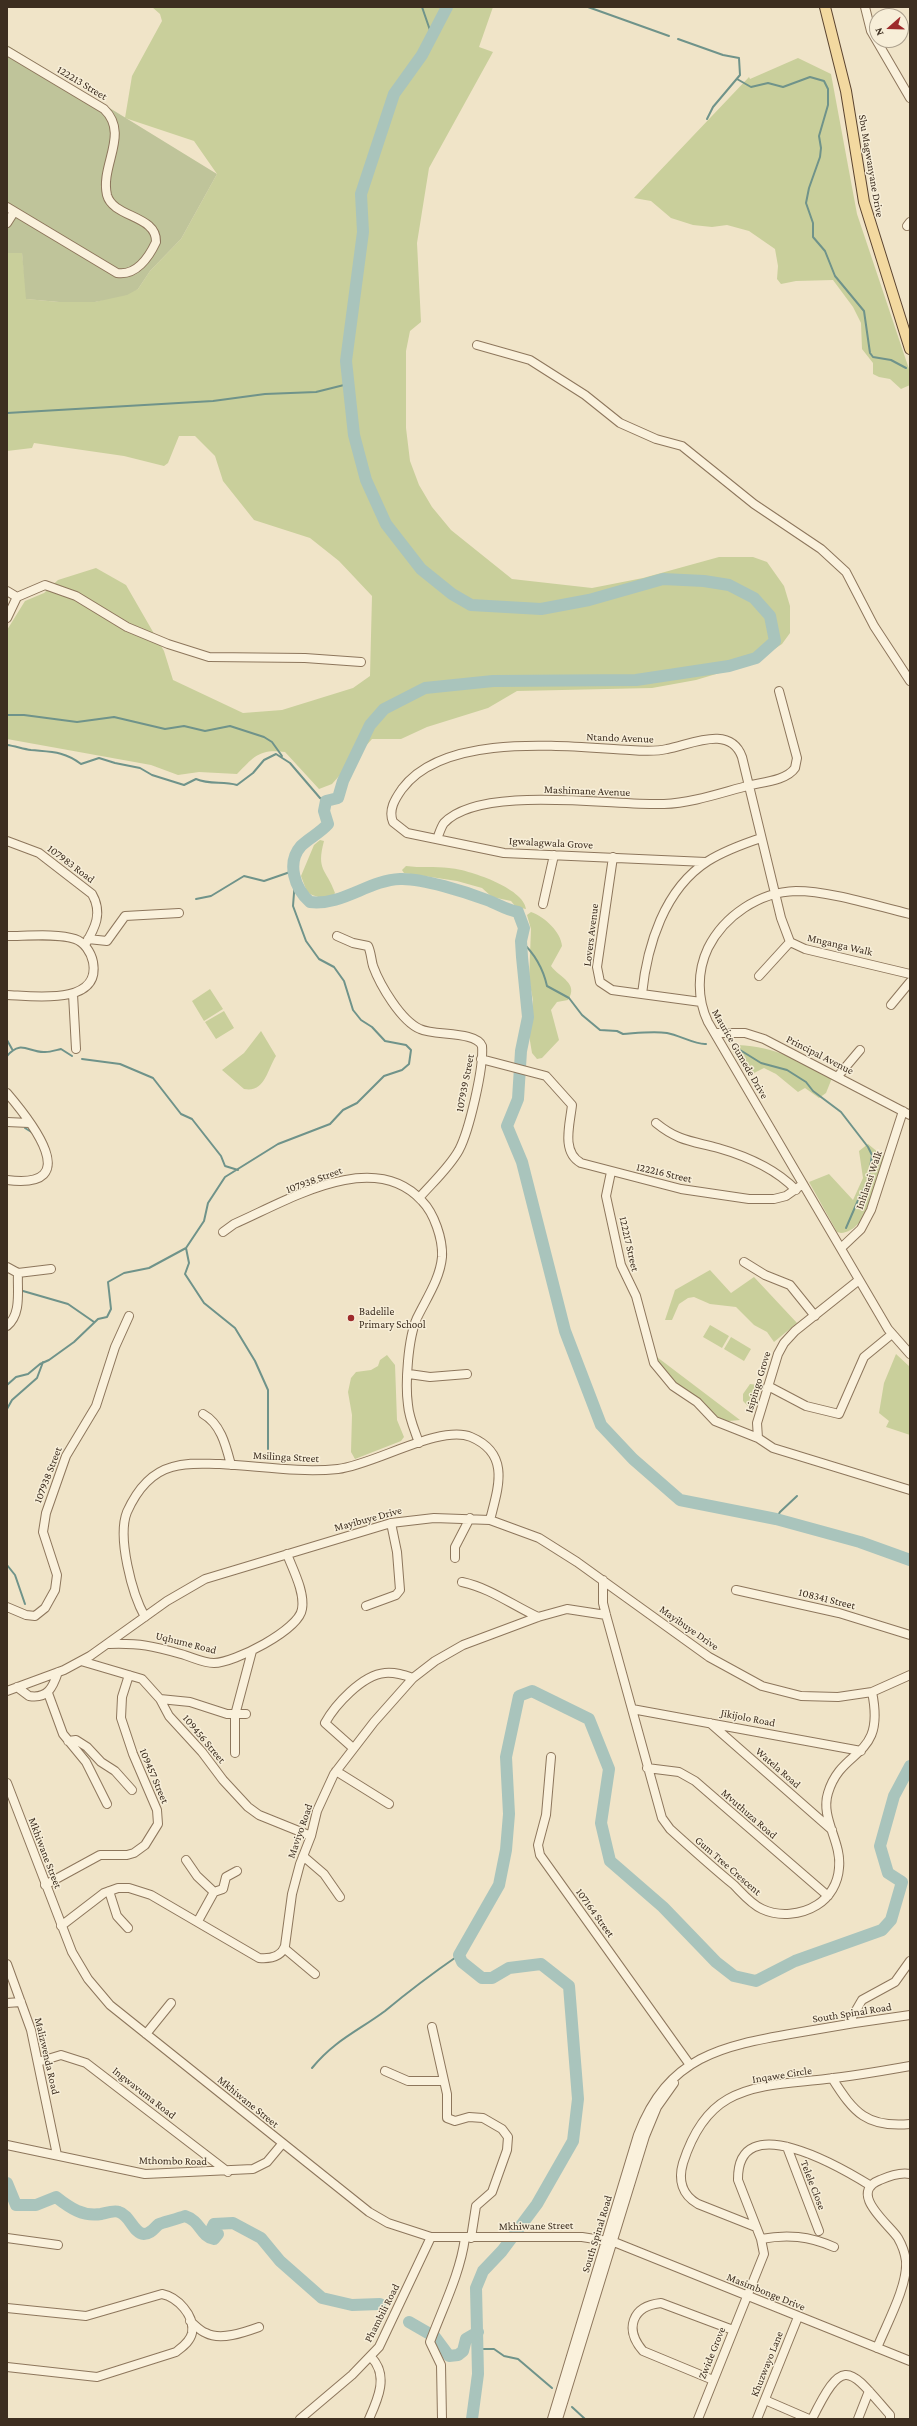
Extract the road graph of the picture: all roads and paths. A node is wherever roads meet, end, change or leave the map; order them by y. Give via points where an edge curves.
1 (825, 7) edge
2 (865, 7) edge
3 (7, 51) edge
4 (910, 98) edge
5 (10, 210) edge
6 (7, 223) edge
7 (908, 338) edge
8 (477, 345) dead end
9 (910, 349) edge
10 (7, 591) edge
11 (17, 597) junction
12 (7, 618) edge
13 (361, 662) dead end
14 (910, 681) edge
15 (779, 691) dead end
16 (749, 786) junction
17 (398, 827) joint
18 (761, 838) junction
19 (437, 839) junction
20 (7, 841) edge
21 (554, 855) junction
22 (613, 857) junction
23 (706, 862) junction
24 (775, 895) junction
25 (543, 904) dead end
26 (179, 913) dead end
27 (910, 914) edge
28 (7, 936) edge
29 (337, 936) dead end
30 (86, 942) junction
31 (790, 942) junction
32 (910, 974) edge
33 (759, 976) dead end
34 (910, 982) edge
35 (73, 994) junction
36 (642, 994) junction
37 (7, 995) edge
38 (701, 1002) junction
39 (891, 1005) dead end
40 (714, 1033) junction
41 (76, 1049) dead end
42 (860, 1050) dead end
43 (481, 1059) junction
44 (838, 1076) junction
45 (7, 1093) edge
46 (906, 1113) edge
47 (7, 1122) edge
48 (29, 1123) junction
49 (656, 1123) dead end
50 (611, 1172) junction
51 (7, 1180) edge
52 (803, 1184) junction
53 (796, 1190) junction
54 (419, 1198) junction
55 (224, 1232) dead end
56 (841, 1248) junction
57 (744, 1262) dead end
58 (7, 1267) edge
59 (51, 1269) dead end
60 (18, 1273) junction
61 (860, 1280) junction
62 (129, 1316) dead end
63 (815, 1316) junction
64 (7, 1326) edge
65 (892, 1334) junction
66 (910, 1354) edge
67 (409, 1374) junction
68 (467, 1374) dead end
69 (768, 1386) junction
70 (203, 1414) dead end
71 (758, 1438) junction
72 (419, 1443) junction
73 (231, 1465) junction
74 (910, 1490) edge
75 (470, 1518) junction
76 (490, 1520) junction
77 (390, 1523) junction
78 (287, 1554) junction
79 (455, 1558) dead end
80 (603, 1580) junction
81 (462, 1582) dead end
82 (736, 1590) dead end
83 (366, 1606) dead end
84 (7, 1607) edge
85 (606, 1615) junction
86 (145, 1617) junction
87 (538, 1617) junction
88 (910, 1635) edge
89 (109, 1644) junction
90 (252, 1651) junction
91 (81, 1661) junction
92 (58, 1672) junction
93 (129, 1675) junction
94 (910, 1675) edge
95 (412, 1678) junction
96 (17, 1687) junction
97 (7, 1691) edge
98 (872, 1692) junction
99 (48, 1693) junction
100 (160, 1699) junction
101 (632, 1709) junction
102 (246, 1714) dead end
103 (235, 1715) junction
104 (709, 1722) junction
105 (68, 1741) junction
106 (353, 1748) junction
107 (860, 1751) junction
108 (235, 1753) dead end
109 (551, 1757) dead end
110 (647, 1768) junction
111 (336, 1771) junction
112 (7, 1783) edge
113 (132, 1790) dead end
114 (107, 1804) dead end
115 (389, 1804) dead end
116 (832, 1830) junction
117 (311, 1836) junction
118 (303, 1856) junction
119 (186, 1860) dead end
120 (237, 1871) dead end
121 (46, 1885) junction
122 (109, 1890) junction
123 (214, 1892) junction
124 (828, 1896) junction
125 (340, 1897) dead end
126 (198, 1921) junction
127 (61, 1926) junction
128 (128, 1928) dead end
129 (284, 1948) junction
130 (910, 1961) edge
131 (7, 1964) edge
132 (315, 1974) dead end
133 (21, 2002) junction
134 (7, 2003) edge
135 (171, 2003) dead end
136 (910, 2015) edge
137 (848, 2024) junction
138 (432, 2027) dead end
139 (146, 2034) junction
140 (38, 2062) junction
141 (910, 2066) edge
142 (688, 2067) junction
143 (385, 2071) dead end
144 (832, 2078) junction
145 (444, 2081) junction
146 (910, 2124) edge
147 (282, 2144) junction
148 (7, 2145) edge
149 (787, 2147) junction
150 (57, 2155) junction
151 (228, 2172) junction
152 (910, 2174) edge
153 (871, 2186) junction
154 (756, 2227) junction
155 (819, 2231) dead end
156 (430, 2237) junction
157 (7, 2238) edge
158 (472, 2238) junction
159 (761, 2239) junction
160 (610, 2241) junction
161 (58, 2245) dead end
162 (834, 2247) dead end
163 (748, 2296) junction
164 (7, 2308) edge
165 (798, 2317) junction
166 (190, 2321) junction
167 (259, 2327) dead end
168 (734, 2330) junction
169 (877, 2348) junction
170 (371, 2357) junction
171 (910, 2361) edge
172 (7, 2367) edge
173 (713, 2380) junction
174 (869, 2391) junction
175 (765, 2400) junction
176 (300, 2419) edge
177 (369, 2419) edge
178 (442, 2419) edge
179 (552, 2419) edge
180 (558, 2419) edge
181 (698, 2419) edge
182 (757, 2419) edge
183 (809, 2419) edge
184 (812, 2419) edge
185 (858, 2419) edge
186 (890, 2419) edge

1 - 7 main road, Sbu Magwanyane Drive via 846,91 864,202
2 - 4 street via 871,31
3 - 5 street, 122213 Street via 110,115 115,131 108,197 114,205 149,226 155,233 156,242 138,267 130,273 117,274
5 - 6 street
7 - 9 main road, Sbu Magwanyane Drive
8 - 14 street via 530,360 585,395 620,423 656,439 682,446 754,504 821,549 846,572 874,626
10 - 11 street
11 - 12 street
11 - 13 street via 45,585 76,596 127,627 204,656
15 - 16 street, Mashimane Avenue via 797,765 788,774
16 - 17 street, Ntando Avenue via 740,752 732,744 718,739 654,751 511,746 476,751 445,760 414,776 397,796 391,811 393,822
16 - 18 street, Ntando Avenue
16 - 19 street, Mashimane Avenue via 668,804 532,799 499,802 462,811 453,816 443,824
17 - 19 street, Igwalagwala Grove via 407,833
18 - 23 street
18 - 24 street, Ntando Avenue
19 - 21 street, Igwalagwala Grove via 504,853
20 - 30 street, 107983 Road via 36,851 92,894 97,903 98,915
21 - 22 street, Igwalagwala Grove
21 - 25 street
22 - 23 street, Igwalagwala Grove
22 - 36 street, Lovers Avenue via 597,968 598,978 606,988
23 - 36 street via 677,892 654,932
24 - 27 street, Maurice Gumede Drive via 796,891 810,892
24 - 31 street, Mnganga Walk via 784,930
24 - 38 street, Maurice Gumede Drive via 735,914 717,934 703,964 699,988
26 - 30 street via 129,914 120,921 107,941
28 - 30 street via 71,937
29 - 43 street, 107939 Street via 366,945 383,987 411,1023 422,1030 476,1039 482,1046
30 - 35 street via 93,963 92,978 84,988
31 - 32 street, Mnganga Walk via 805,949
31 - 33 street
34 - 39 street
35 - 37 street
35 - 41 street
36 - 38 street, Lovers Avenue
38 - 40 street, Maurice Gumede Drive
40 - 44 street, Principal Avenue via 754,1034
40 - 52 street, Maurice Gumede Drive
42 - 44 street
43 - 50 street, 122216 Street via 543,1075 572,1105 569,1132 572,1157 581,1164
43 - 54 street, 107939 Street via 467,1128 458,1150
44 - 46 street, Principal Avenue
45 - 48 street
46 - 56 street, Inhlansi Walk via 871,1210 861,1229
47 - 48 street
48 - 51 street via 47,1152 46,1170 33,1181
49 - 53 street via 681,1140 717,1148 751,1160 782,1176
50 - 53 street, 122216 Street via 688,1190 749,1199 774,1199
50 - 71 street, 122217 Street via 606,1196 621,1266 636,1296 654,1363 673,1386 697,1402 715,1422
52 - 53 street, 122216 Street
52 - 56 street, Maurice Gumede Drive
54 - 55 street, 107938 Street via 386,1179 349,1179 318,1188 234,1224
54 - 67 street, 107938 Street via 430,1212 439,1236 442,1256 434,1283 414,1327
56 - 61 street, Maurice Gumede Drive
57 - 63 street via 765,1275 790,1285
58 - 60 street
59 - 60 street
60 - 64 street via 15,1317
61 - 63 street, Isipingo Grove
61 - 65 street, Maurice Gumede Drive
62 - 84 street, 107938 Street via 115,1347 96,1406 66,1456 46,1513 43,1532 56,1575 55,1590 45,1608 35,1616
63 - 69 street, Isipingo Grove via 784,1343
65 - 66 street, Maurice Gumede Drive
65 - 69 street via 864,1357 840,1413 806,1406
67 - 68 street via 430,1377
67 - 72 street, 107938 Street via 408,1406
69 - 71 street, Isipingo Grove via 757,1423
70 - 73 street via 211,1420 222,1436
71 - 74 street via 773,1448
72 - 73 street, Msilinga Street via 369,1462 339,1469 308,1470
72 - 76 street, Msilinga Street via 445,1435 462,1434 483,1444 492,1452 499,1474
73 - 86 street, Msilinga Street via 188,1464 172,1467 150,1478 132,1500 125,1517 124,1540 138,1602
75 - 76 street, Mayibuye Drive
75 - 77 street, Mayibuye Drive via 434,1518
75 - 79 street via 455,1547
76 - 80 street, Mayibuye Drive via 539,1538
77 - 78 street, Mayibuye Drive
77 - 83 street via 397,1552 400,1590 396,1595
78 - 86 street, Mayibuye Drive via 205,1579 181,1591
78 - 90 street, Uqhume Road via 302,1598 302,1611 297,1621
80 - 85 street, Gum Tree Crescent
80 - 98 street, Mayibuye Drive via 709,1656 762,1686 783,1693 820,1698
81 - 87 street via 508,1599
82 - 88 street, 108341 Street via 840,1613
85 - 87 street, Maviyo Road via 567,1609
85 - 101 street, Gum Tree Crescent
86 - 89 street, Mayibuye Drive
87 - 95 street, Maviyo Road via 463,1645
89 - 90 street, Uqhume Road via 135,1643 212,1663 238,1658
89 - 91 street, Mayibuye Drive
90 - 103 street
91 - 92 street, Mayibuye Drive
91 - 93 street, 109456 Street
92 - 96 street, Mayibuye Drive
92 - 99 street
93 - 100 street, 109456 Street via 146,1682
93 - 121 street, 109457 Street via 122,1696 121,1718 157,1810 158,1824 146,1845 134,1853 100,1855
94 - 98 street, Mayibuye Drive
95 - 106 street, Maviyo Road
95 - 106 street via 397,1673 381,1673 338,1702 325,1723
96 - 97 street, Mayibuye Drive
96 - 99 street via 29,1696
98 - 107 street, Gum Tree Crescent via 876,1712 875,1726
99 - 105 street via 62,1732
100 - 103 street via 190,1702
100 - 117 street, 109456 Street via 169,1716 248,1807 258,1815
101 - 104 street, Jikijolo Road
101 - 110 street, Gum Tree Crescent
102 - 103 street
103 - 108 street
104 - 107 street, Jikijolo Road
104 - 116 street, Watela Road
105 - 113 street via 76,1740 87,1747
105 - 114 street via 86,1762
106 - 111 street, Maviyo Road
107 - 116 street, Gum Tree Crescent via 837,1775 828,1793 826,1807
109 - 142 street, 107164 Street via 546,1815 538,1845 540,1855
110 - 124 street, Mvuthuza Road via 679,1772 695,1781
110 - 124 street, Gum Tree Crescent via 665,1824 761,1909 787,1915 811,1909
111 - 115 street
111 - 117 street, Maviyo Road via 317,1811
112 - 121 street, Mkhiwane Street
116 - 124 street, Gum Tree Crescent via 838,1846 840,1867 836,1883
117 - 118 street, Maviyo Road
118 - 125 street via 324,1874
118 - 129 street, Maviyo Road via 292,1894
119 - 123 street via 197,1876
120 - 123 street via 226,1877 223,1889
121 - 127 street, Mkhiwane Street
122 - 126 street via 138,1890
122 - 127 street
122 - 128 street via 117,1916
123 - 126 street
126 - 129 street via 260,1958 273,1958 281,1954
127 - 139 street, Mkhiwane Street via 88,1980 110,2005
129 - 132 street
130 - 137 street via 895,1982 862,2000
131 - 133 street, Malizwenda Road
133 - 134 street
133 - 140 street, Malizwenda Road
135 - 139 street
136 - 137 street, South Spinal Road
137 - 142 street, South Spinal Road via 723,2048
138 - 145 street
139 - 147 street, Mkhiwane Street
140 - 150 street, Malizwenda Road
140 - 151 street, Ingwavuma Road via 61,2055 86,2063
141 - 144 street, Inqawe Circle
142 - 160 street, South Spinal Road via 657,2107
143 - 145 street via 408,2081
144 - 146 street via 859,2113 887,2126
144 - 154 street, Inqawe Circle via 764,2087 738,2094 705,2118 694,2136 682,2168 681,2182 690,2200
145 - 158 street via 447,2118 455,2121 469,2117 483,2118 502,2129 508,2137 507,2150 494,2186 489,2195 476,2206
147 - 151 street, Mthombo Road via 267,2162 253,2169
147 - 156 street, Mkhiwane Street via 369,2212 394,2226
148 - 150 street, Mthombo Road
149 - 153 street, Zwide Grove via 845,2171
149 - 154 street, Zwide Grove via 757,2145 746,2153 741,2161 738,2180
149 - 155 street, Telele Close
150 - 151 street, Mthombo Road via 145,2174
152 - 153 street via 890,2176
153 - 169 street via 871,2206 897,2237 906,2261 901,2288
154 - 159 street, Zwide Grove
156 - 158 street, Mkhiwane Street
156 - 170 street, Phambili Road via 386,2333
157 - 161 street
158 - 160 street, Mkhiwane Street via 588,2237
158 - 178 street via 463,2254 430,2342 441,2365
159 - 162 street via 790,2235 805,2237
159 - 163 street, Zwide Grove via 764,2254
160 - 163 street, Masimbonge Drive
160 - 179 street, South Spinal Road
160 - 180 street, South Spinal Road
163 - 165 street, Masimbonge Drive
163 - 168 street, Zwide Grove
164 - 166 street via 86,2316 162,2294 171,2296 179,2302
165 - 169 street, Masimbonge Drive
165 - 175 street, Khuzwayo Lane
166 - 167 street via 205,2333 212,2335 234,2334
166 - 172 street via 192,2333 186,2344 176,2352 97,2377
168 - 173 street, Zwide Grove
168 - 173 street via 661,2303 650,2304 636,2315 632,2332 636,2343 643,2351
169 - 171 street, Masimbonge Drive
170 - 176 street, Phambili Road
170 - 177 street via 379,2368 381,2382 379,2397
173 - 181 street, Zwide Grove
174 - 184 street via 850,2374 841,2375 831,2382
174 - 185 street
174 - 186 street via 890,2415
175 - 182 street, Khuzwayo Lane
175 - 183 street

